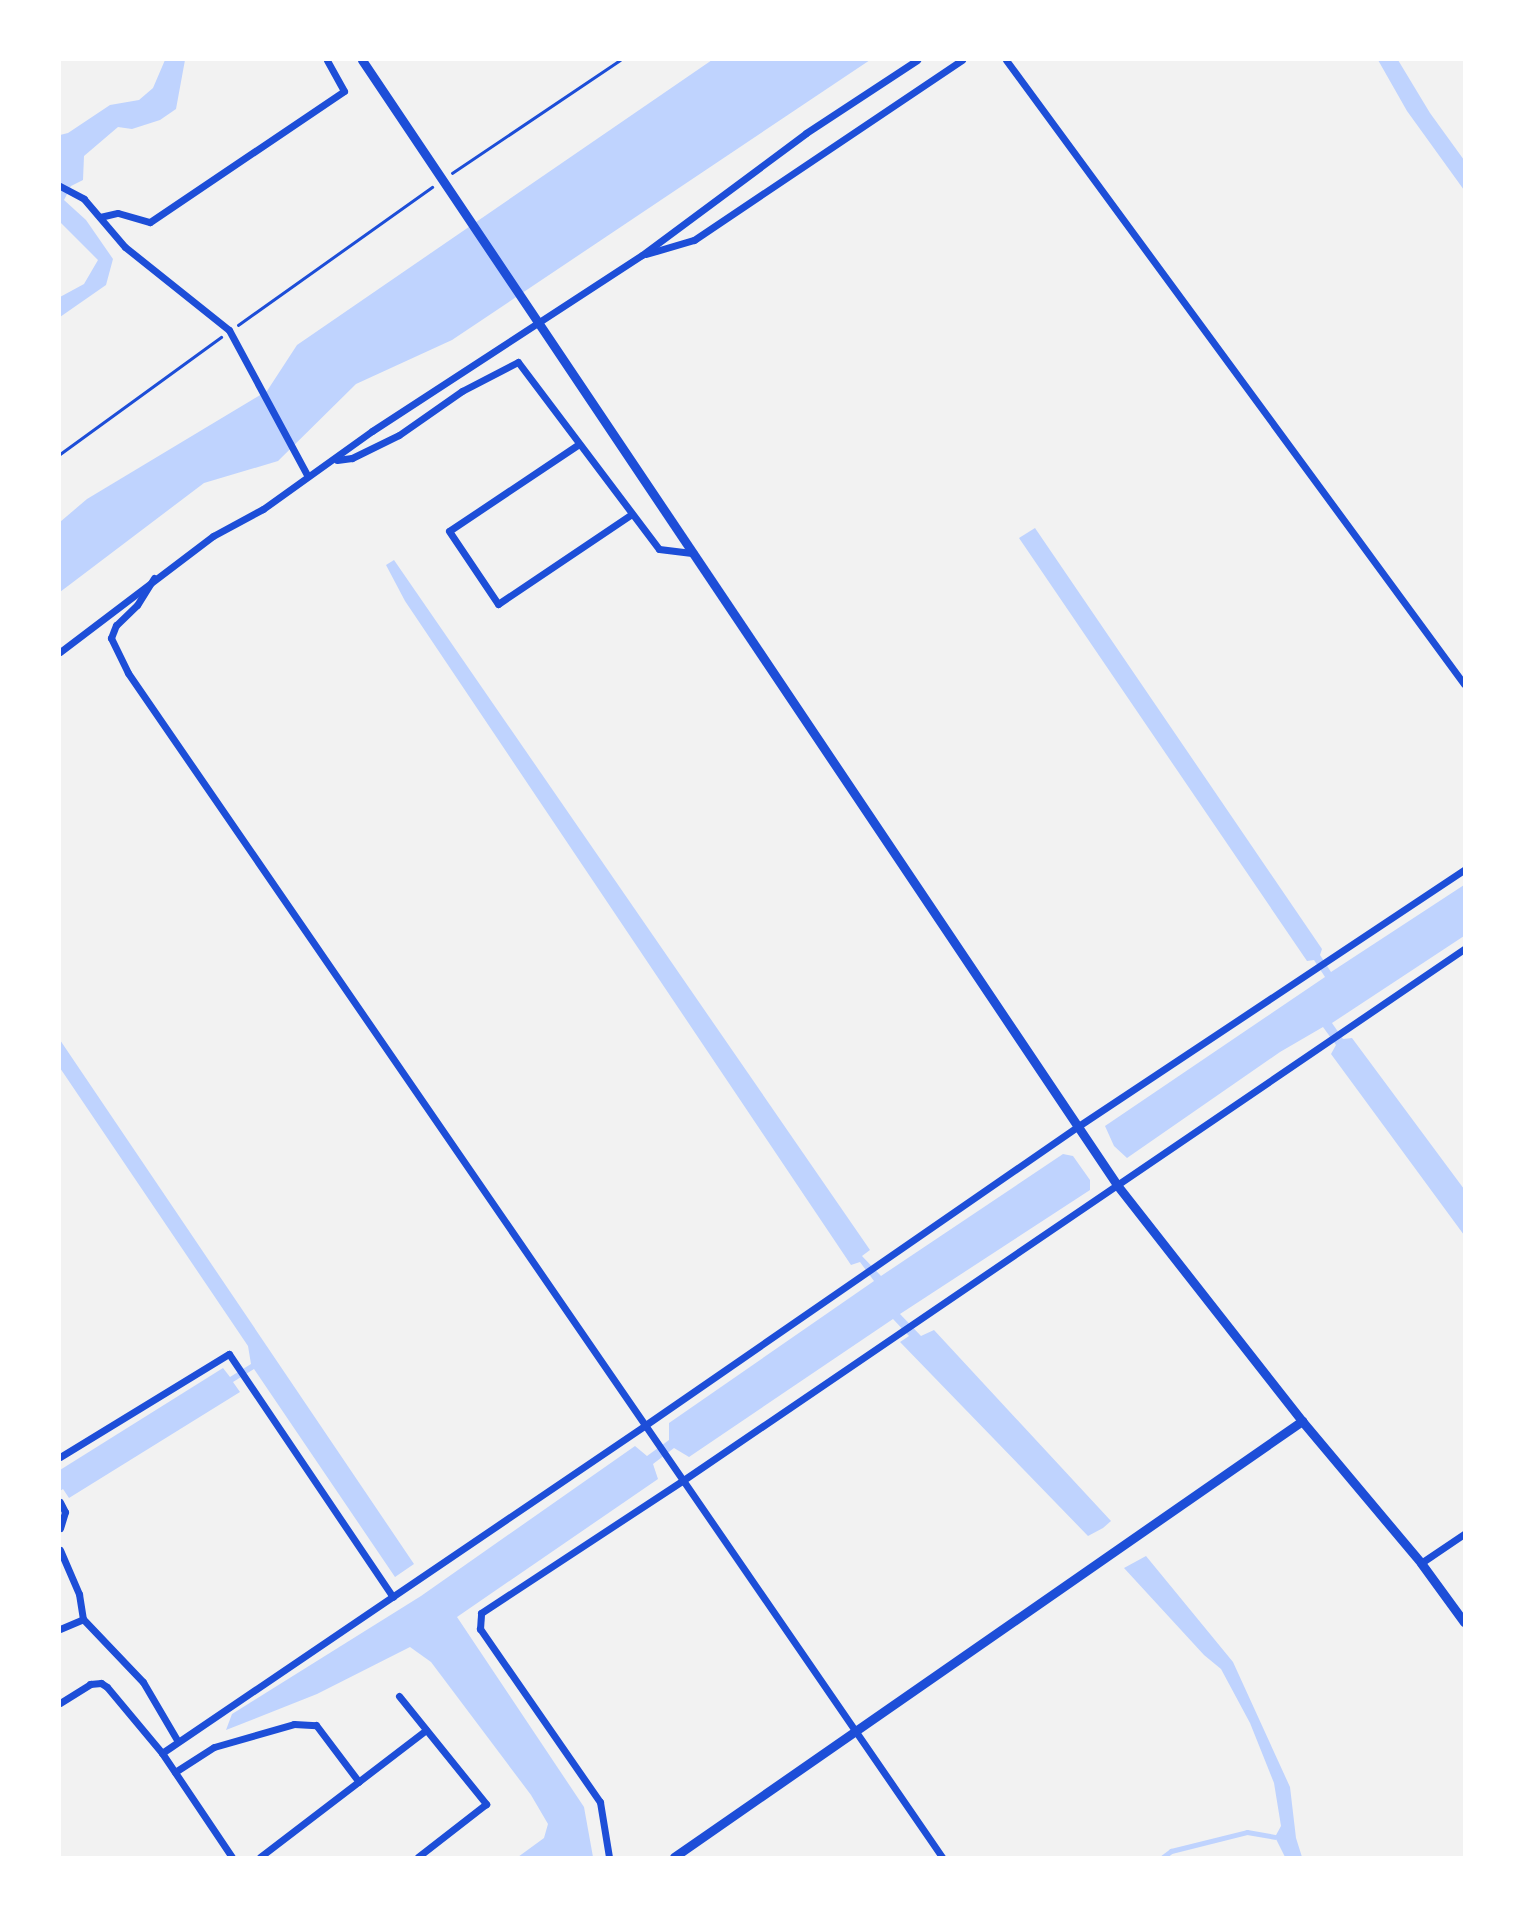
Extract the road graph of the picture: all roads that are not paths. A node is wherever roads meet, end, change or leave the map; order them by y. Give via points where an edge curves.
1 (327, 60) edge
2 (362, 60) edge
3 (917, 60) edge
4 (962, 60) edge
5 (1006, 60) edge
6 (60, 186) edge
7 (100, 217) junction
8 (642, 255) junction
9 (540, 323) junction
10 (579, 444) junction
11 (333, 461) junction
12 (307, 475) junction
13 (632, 514) junction
14 (694, 553) junction
15 (153, 578) junction
16 (60, 652) edge
17 (1465, 684) edge
18 (1465, 870) edge
19 (1465, 949) edge
20 (1077, 1127) junction
21 (1117, 1185) junction
22 (1302, 1421) junction
23 (644, 1426) junction
24 (60, 1457) edge
25 (682, 1481) junction
26 (60, 1502) edge
27 (60, 1528) edge
28 (1465, 1534) edge
29 (60, 1550) edge
30 (1421, 1563) junction
31 (393, 1597) junction
32 (83, 1619) junction
33 (1465, 1622) edge
34 (60, 1629) edge
35 (399, 1696) dead end
36 (60, 1703) edge
37 (426, 1730) junction
38 (856, 1732) junction
39 (177, 1741) junction
40 (162, 1753) junction
41 (175, 1772) junction
42 (359, 1782) junction
43 (232, 1857) edge
44 (260, 1857) edge
45 (418, 1857) edge
46 (609, 1857) edge
47 (674, 1857) edge
48 (942, 1857) edge

1 - 7 street via 344,91 150,222 118,213
2 - 9 street
3 - 8 street via 806,133
4 - 8 street via 694,240
5 - 17 street
6 - 7 street via 84,198
7 - 12 street via 125,247 229,330
8 - 9 street
9 - 11 street
9 - 14 street
10 - 11 street via 518,362 462,391 399,435 352,458
10 - 13 street
10 - 13 street via 449,531 498,604
11 - 12 street
12 - 15 street via 275,501
13 - 14 street via 659,549
14 - 20 street
15 - 16 street
15 - 23 street via 111,638 128,673
18 - 20 street
19 - 21 street
20 - 21 street
20 - 23 street
21 - 22 street
21 - 25 street
22 - 30 street
22 - 38 street
23 - 25 street
23 - 31 street
24 - 31 street via 229,1354
25 - 38 street
25 - 46 street via 481,1613 480,1629 600,1802
26 - 27 street via 65,1512
28 - 30 street
29 - 32 street via 79,1594
30 - 33 street
31 - 39 street
32 - 34 street
32 - 39 street via 143,1682
35 - 37 street
36 - 40 street via 90,1684 100,1683
37 - 42 street
37 - 45 street via 486,1804
38 - 47 street
38 - 48 street
39 - 40 street
40 - 41 street
41 - 42 street via 214,1747 294,1724 316,1725
41 - 43 street
42 - 44 street

